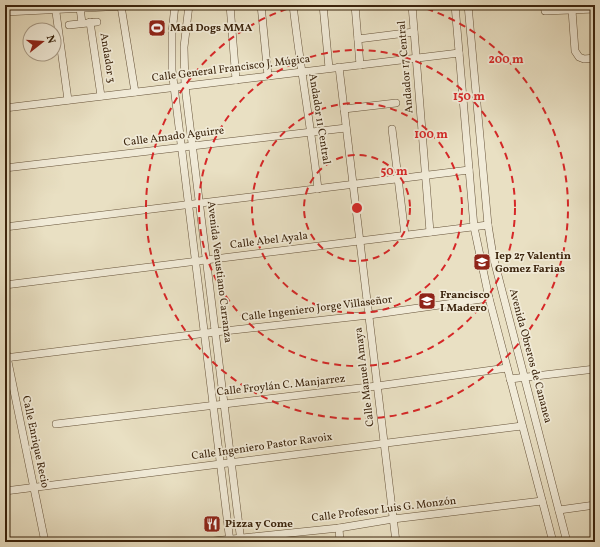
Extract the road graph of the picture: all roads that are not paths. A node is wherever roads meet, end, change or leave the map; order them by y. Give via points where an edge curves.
1 (146, 5) edge
2 (175, 5) edge
3 (189, 5) edge
4 (230, 5) edge
5 (261, 5) edge
6 (292, 5) edge
7 (323, 5) edge
8 (354, 5) edge
9 (412, 5) edge
10 (455, 5) edge
11 (468, 5) edge
12 (121, 6) junction
13 (56, 7) edge
14 (80, 8) junction
15 (544, 8) edge
16 (595, 9) edge
17 (572, 10) junction
18 (5, 12) edge
19 (82, 24) junction
20 (70, 25) dead end
21 (414, 32) junction
22 (358, 39) junction
23 (459, 53) junction
24 (416, 58) junction
25 (595, 58) edge
26 (360, 65) junction
27 (339, 67) junction
28 (329, 68) junction
29 (301, 72) junction
30 (268, 76) junction
31 (236, 80) junction
32 (185, 86) junction
33 (174, 87) junction
34 (135, 92) junction
35 (102, 96) junction
36 (68, 100) junction
37 (396, 103) dead end
38 (5, 108) edge
39 (344, 109) junction
40 (346, 128) junction
41 (392, 129) dead end
42 (312, 132) junction
43 (192, 146) junction
44 (182, 147) junction
45 (5, 168) edge
46 (469, 170) junction
47 (426, 176) junction
48 (398, 179) junction
49 (353, 184) junction
50 (318, 189) junction
51 (199, 203) junction
52 (189, 204) junction
53 (488, 225) junction
54 (5, 227) edge
55 (474, 227) junction
56 (430, 232) junction
57 (405, 235) junction
58 (360, 241) junction
59 (206, 260) junction
60 (196, 261) junction
61 (5, 285) edge
62 (489, 298) junction
63 (369, 314) junction
64 (215, 332) junction
65 (205, 333) junction
66 (5, 347) edge
67 (6, 358) edge
68 (507, 368) junction
69 (595, 369) edge
70 (524, 378) junction
71 (510, 379) junction
72 (377, 386) junction
73 (224, 403) junction
74 (214, 404) junction
75 (56, 424) dead end
76 (522, 426) junction
77 (384, 442) junction
78 (231, 463) junction
79 (221, 464) junction
80 (33, 487) junction
81 (5, 491) edge
82 (542, 501) junction
83 (595, 505) edge
84 (559, 510) junction
85 (393, 519) junction
86 (339, 528) junction
87 (230, 540) edge
88 (241, 540) edge
89 (45, 542) edge
90 (204, 542) edge
91 (340, 542) edge
92 (396, 542) edge
93 (553, 542) edge
94 (567, 542) edge

1 - 12 street
2 - 33 street, Avenida Venustiano Carranza via 172,54
3 - 32 street, Avenida Venustiano Carranza via 184,47
4 - 31 street
5 - 30 street
6 - 29 street, Andador 11 Central
7 - 28 street
8 - 22 street
9 - 21 street, Andador 17 Central
10 - 23 street
11 - 53 street, Avenida Obreros de Cananea
12 - 14 street
12 - 34 street
13 - 14 street
13 - 18 street
13 - 36 street
14 - 19 street
15 - 17 street
16 - 17 street
17 - 25 street via 575,51 584,59
19 - 20 street, Andador 3
19 - 35 street, Andador 3 via 93,22
21 - 22 street
21 - 24 street, Andador 17 Central
22 - 26 street
23 - 24 street, Calle General Francisco J. Múgica
23 - 46 street
24 - 26 street, Calle General Francisco J. Múgica
24 - 47 street, Andador 17 Central
26 - 27 street, Calle General Francisco J. Múgica
27 - 28 street, Calle General Francisco J. Múgica
27 - 39 street, Calle Manuel Amaya
28 - 29 street, Calle General Francisco J. Múgica
29 - 30 street, Calle General Francisco J. Múgica
29 - 42 street, Andador 11 Central
30 - 31 street, Calle General Francisco J. Múgica
31 - 32 street, Calle General Francisco J. Múgica
32 - 33 street, Calle General Francisco J. Múgica
32 - 43 street, Avenida Venustiano Carranza
33 - 34 street, Calle General Francisco J. Múgica
33 - 44 street, Avenida Venustiano Carranza
34 - 35 street, Calle General Francisco J. Múgica
35 - 36 street, Calle General Francisco J. Múgica
36 - 38 street, Calle General Francisco J. Múgica
37 - 39 street
39 - 40 street, Calle Manuel Amaya
40 - 42 street, Calle Amado Aguirre
40 - 49 street, Calle Manuel Amaya
41 - 48 street
42 - 43 street, Calle Amado Aguirre
42 - 50 street, Andador 11 Central
43 - 44 street, Calle Amado Aguirre
43 - 51 street, Avenida Venustiano Carranza
44 - 45 street, Calle Amado Aguirre
44 - 52 street, Avenida Venustiano Carranza
46 - 47 street
46 - 55 street
47 - 48 street
47 - 56 street, Andador 17 Central
48 - 49 street
48 - 57 street
49 - 50 street
49 - 58 street, Calle Manuel Amaya
50 - 51 street
51 - 52 street
51 - 59 street, Avenida Venustiano Carranza
52 - 54 street
52 - 60 street, Avenida Venustiano Carranza
53 - 55 street, Calle Abel Ayala
53 - 70 street, Avenida Obreros de Cananea via 493,256
55 - 56 street, Calle Abel Ayala
55 - 62 street
56 - 57 street, Calle Abel Ayala
57 - 58 street, Calle Abel Ayala
58 - 59 street, Calle Abel Ayala
58 - 63 street, Calle Manuel Amaya
59 - 60 street, Calle Abel Ayala
59 - 64 street, Avenida Venustiano Carranza
60 - 61 street, Calle Abel Ayala
60 - 65 street, Avenida Venustiano Carranza
62 - 63 street, Calle Ingeniero Jorge Villaseñor
62 - 68 street
63 - 64 street, Calle Ingeniero Jorge Villaseñor
63 - 72 street, Calle Manuel Amaya
64 - 65 street, Calle Ingeniero Jorge Villaseñor
64 - 73 street, Avenida Venustiano Carranza
65 - 67 street, Calle Ingeniero Jorge Villaseñor
65 - 74 street, Avenida Venustiano Carranza
66 - 67 street, Calle Enrique Recio
67 - 80 street, Calle Enrique Recio
68 - 71 street
68 - 72 street, Calle Froylán C. Manjarrez
69 - 70 street
70 - 71 street
70 - 84 street, Avenida Obreros de Cananea
71 - 76 street
72 - 73 street, Calle Froylán C. Manjarrez
72 - 77 street, Calle Manuel Amaya
73 - 74 street, Calle Froylán C. Manjarrez
73 - 78 street, Avenida Venustiano Carranza
74 - 75 street, Calle Froylán C. Manjarrez
74 - 79 street, Avenida Venustiano Carranza
76 - 77 street, Calle Ingeniero Pastor Ravoix
76 - 82 street
77 - 78 street, Calle Ingeniero Pastor Ravoix
77 - 85 street, Calle Manuel Amaya
78 - 79 street, Calle Ingeniero Pastor Ravoix
78 - 88 street, Avenida Venustiano Carranza
79 - 80 street, Calle Ingeniero Pastor Ravoix
79 - 87 street, Avenida Venustiano Carranza
80 - 81 street, Calle Ingeniero Pastor Ravoix
80 - 89 street, Calle Enrique Recio
82 - 85 street, Calle Profesor Luis G. Monzón
82 - 93 street
83 - 84 street
84 - 94 street, Avenida Obreros de Cananea
85 - 86 street, Calle Profesor Luis G. Monzón
85 - 92 street, Calle Manuel Amaya
86 - 88 street, Calle Profesor Luis G. Monzón
86 - 91 street
87 - 88 street, Calle Profesor Luis G. Monzón
87 - 90 street, Calle Profesor Luis G. Monzón

